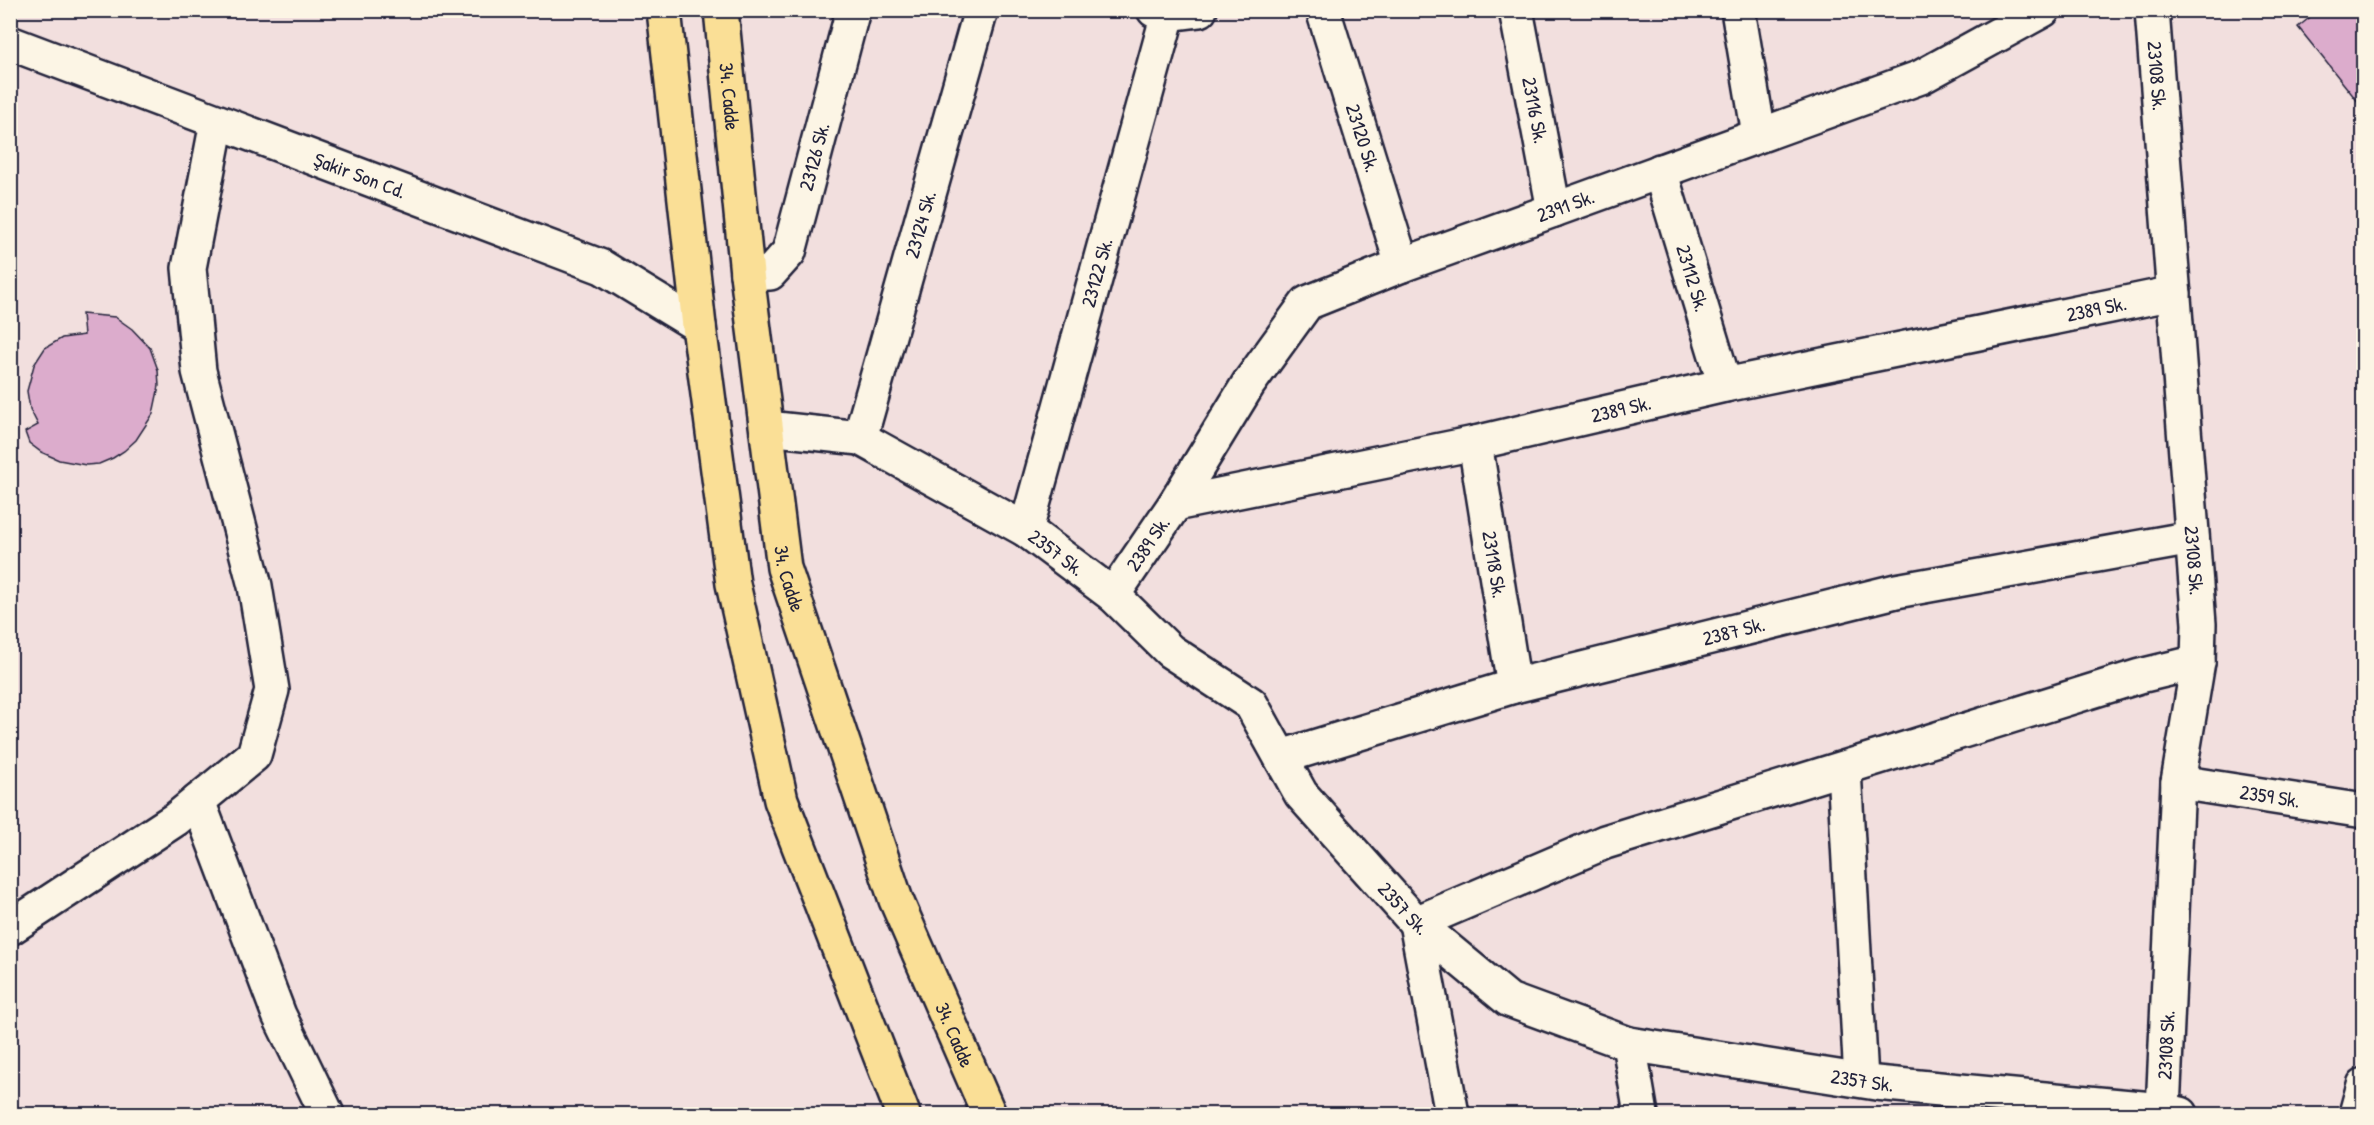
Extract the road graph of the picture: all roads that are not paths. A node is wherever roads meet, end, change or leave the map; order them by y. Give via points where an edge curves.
1 (664, 10) edge
2 (721, 10) edge
3 (853, 10) edge
4 (981, 10) edge
5 (1200, 10) edge
6 (1323, 10) edge
7 (1516, 10) edge
8 (1737, 10) edge
9 (2043, 10) edge
10 (2152, 10) edge
11 (1161, 12) edge
12 (11, 45) edge
13 (217, 122) junction
14 (1759, 135) junction
15 (1660, 171) junction
16 (1554, 210) junction
17 (1402, 265) junction
18 (747, 274) junction
19 (2174, 293) junction
20 (699, 326) junction
21 (1725, 385) junction
22 (767, 428) junction
23 (860, 438) junction
24 (1474, 443) junction
25 (1175, 504) junction
26 (1026, 530) junction
27 (2192, 538) junction
28 (1113, 595) junction
29 (2198, 662) junction
30 (1514, 686) junction
31 (1281, 757) junction
32 (1844, 769) junction
33 (2178, 782) junction
34 (198, 801) junction
35 (2364, 811) edge
36 (1416, 923) junction
37 (10, 928) edge
38 (1629, 1044) junction
39 (1862, 1080) junction
40 (2364, 1085) edge
41 (2172, 1112) edge
42 (327, 1114) edge
43 (903, 1114) edge
44 (988, 1114) edge
45 (1452, 1114) edge
46 (1641, 1114) edge
47 (2356, 1114) edge

1 - 20 main road
2 - 18 main road, 34. Cadde
3 - 18 street, 23126 Sk. via 789,252 770,273
4 - 23 street, 23124 Sk.
5 - 11 street
6 - 17 street, 23120 Sk.
7 - 16 street, 23116 Sk.
8 - 14 street
9 - 14 street, 2391 Sk. via 1921,77
10 - 19 street, 23108 Sk.
11 - 26 street, 23122 Sk.
12 - 13 street, Şakir Son Cd.
13 - 20 street, Şakir Son Cd. via 602,267
13 - 34 street via 189,268 199,371 255,586 273,690 254,755
14 - 15 street, 2391 Sk.
15 - 16 street, 2391 Sk.
15 - 21 street, 23112 Sk.
16 - 17 street, 2391 Sk.
17 - 25 street, 2391 Sk. via 1307,303 1249,383
18 - 22 main road, 34. Cadde
19 - 21 street, 2389 Sk.
19 - 27 street, 23108 Sk.
20 - 43 main road via 733,584 781,800
21 - 24 street, 2389 Sk.
22 - 23 street, 2357 Sk.
22 - 44 main road, 34. Cadde via 784,568 897,900
23 - 26 street, 2357 Sk.
24 - 25 street, 2389 Sk.
24 - 30 street, 23118 Sk.
25 - 28 street, 2389 Sk.
26 - 28 street, 2357 Sk.
27 - 29 street, 23108 Sk.
27 - 30 street, 2387 Sk. via 1896,591
28 - 31 street, 2357 Sk. via 1170,651 1251,704
29 - 32 street via 2140,676
29 - 33 street, 23108 Sk.
30 - 31 street, 2387 Sk.
31 - 36 street, 2357 Sk. via 1301,794
32 - 36 street via 1605,842
32 - 39 street
33 - 35 street, 2359 Sk.
33 - 41 street, 23108 Sk.
34 - 37 street
34 - 42 street via 279,1015
36 - 38 street, 2357 Sk. via 1509,1000
36 - 45 street
38 - 39 street, 2357 Sk.
38 - 46 street
39 - 41 street, 2357 Sk.
40 - 47 street

